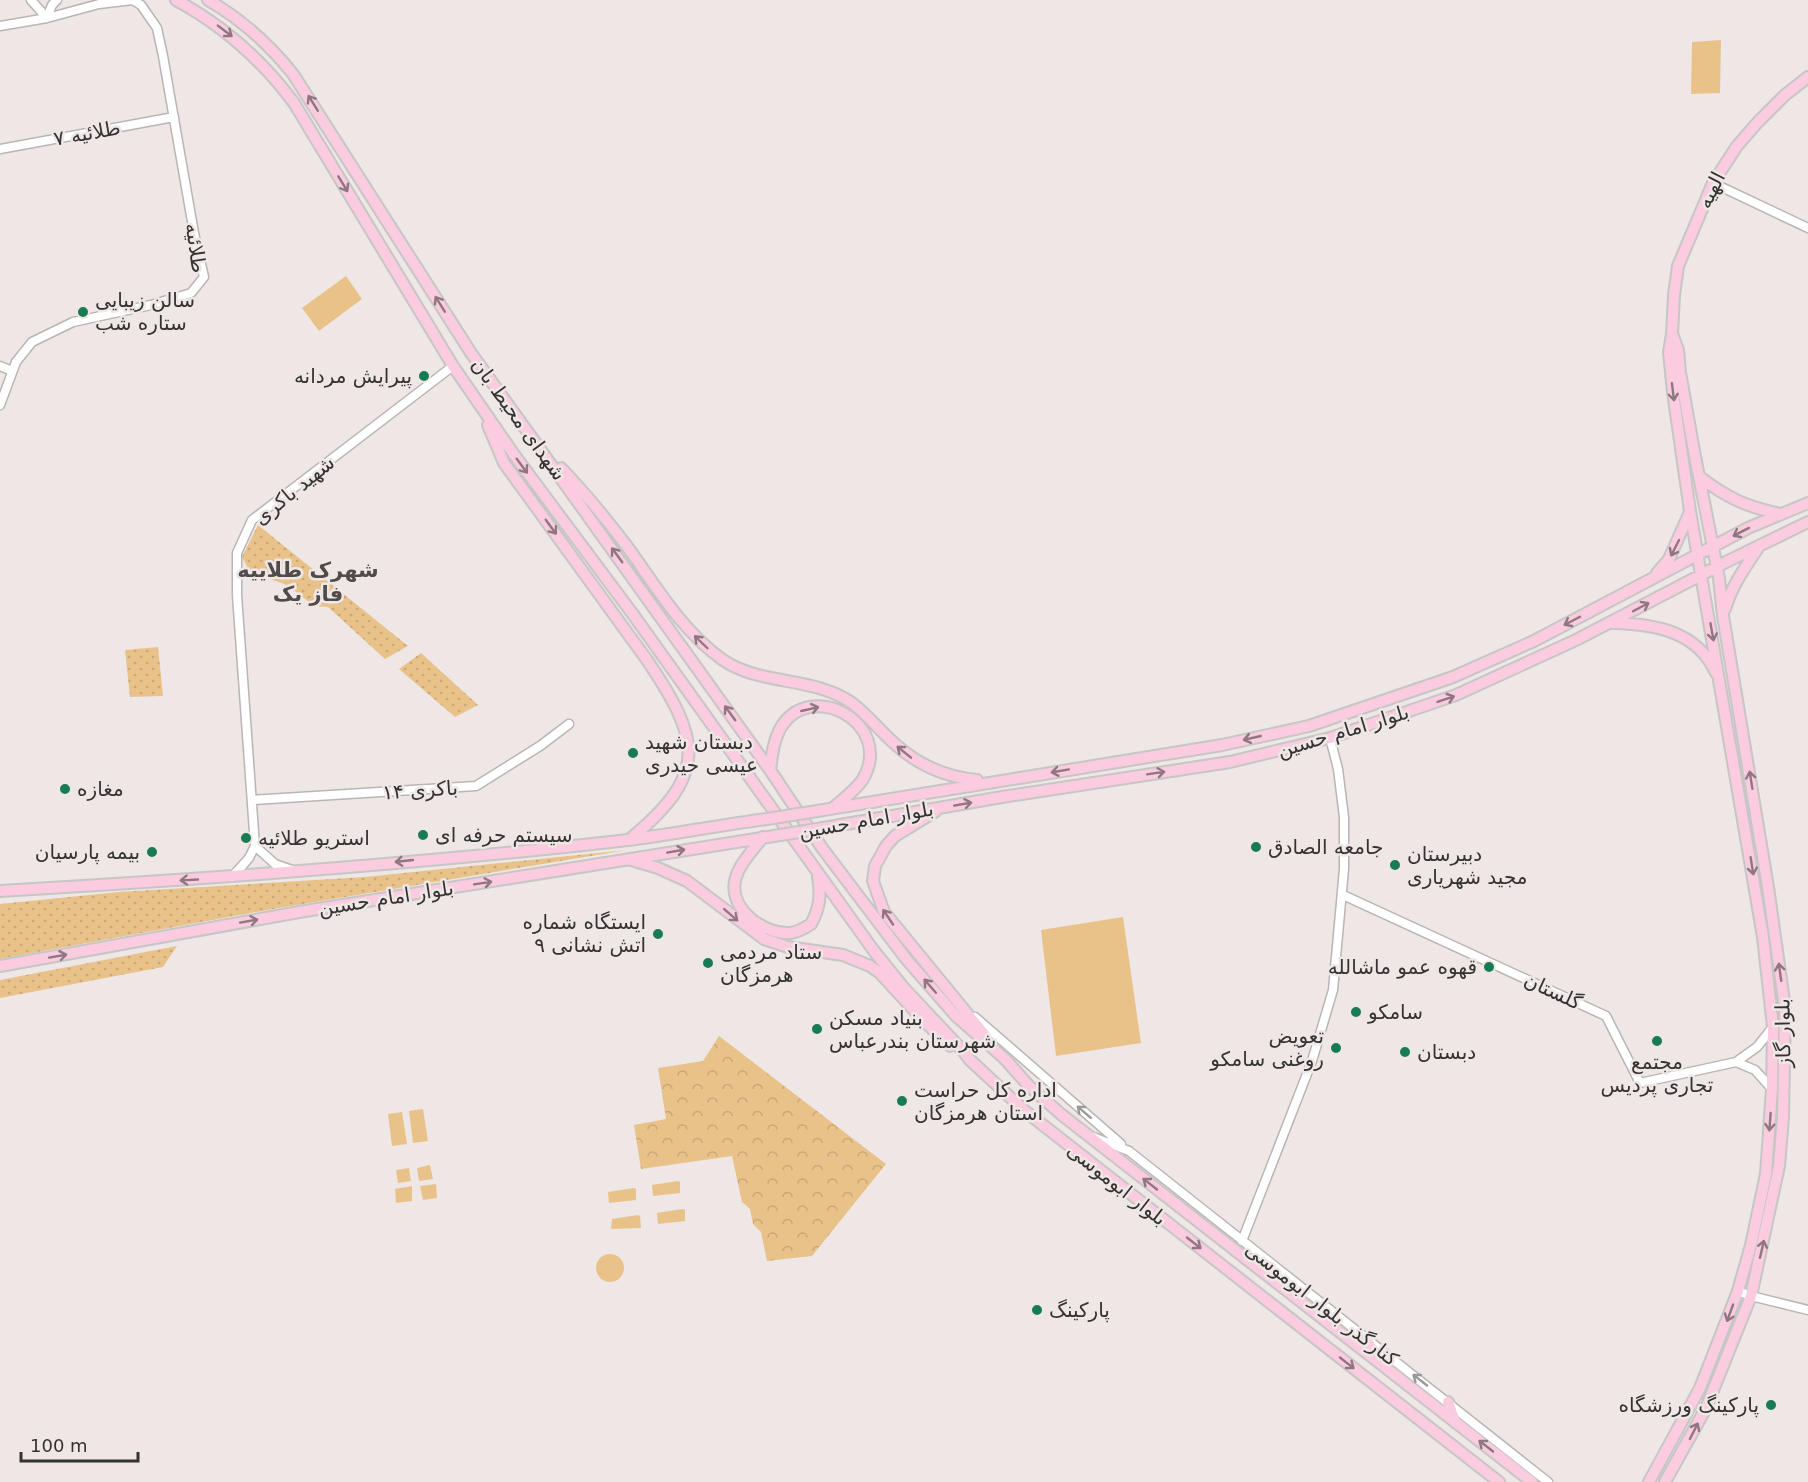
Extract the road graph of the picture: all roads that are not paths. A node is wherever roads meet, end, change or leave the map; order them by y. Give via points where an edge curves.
1 (31, 0) edge
2 (57, 0) edge
3 (176, 0) edge
4 (208, 0) edge
5 (47, 18) junction
6 (0, 26) edge
7 (1808, 77) edge
8 (174, 117) junction
9 (0, 149) edge
10 (1713, 183) junction
11 (1808, 228) edge
12 (1672, 334) junction
13 (0, 366) edge
14 (453, 366) junction
15 (12, 371) junction
16 (474, 396) junction
17 (0, 405) edge
18 (535, 441) junction
19 (1700, 477) junction
20 (1808, 503) edge
21 (1690, 510) junction
22 (1781, 514) junction
23 (1808, 522) edge
24 (1761, 543) junction
25 (1713, 546) junction
26 (1698, 555) junction
27 (1717, 566) junction
28 (1702, 575) junction
29 (1650, 580) junction
30 (1724, 616) junction
31 (1610, 623) junction
32 (1721, 684) junction
33 (569, 724) dead end
34 (1330, 738) junction
35 (770, 770) junction
36 (998, 781) junction
37 (252, 800) junction
38 (768, 802) joint
39 (943, 807) junction
40 (832, 808) junction
41 (768, 836) junction
42 (630, 839) junction
43 (255, 846) junction
44 (822, 848) joint
45 (626, 859) junction
46 (297, 871) junction
47 (816, 871) junction
48 (232, 877) junction
49 (0, 891) edge
50 (1343, 894) junction
51 (0, 966) edge
52 (957, 1002) junction
53 (1773, 1027) junction
54 (1005, 1059) junction
55 (970, 1060) junction
56 (1736, 1062) junction
57 (1772, 1089) junction
58 (1090, 1137) junction
59 (1129, 1151) junction
60 (1242, 1241) junction
61 (1738, 1291) junction
62 (1751, 1296) junction
63 (1808, 1310) edge
64 (1366, 1338) junction
65 (1377, 1361) junction
66 (1448, 1402) junction
67 (1455, 1423) junction
68 (1499, 1482) edge
69 (1532, 1482) edge
70 (1548, 1482) edge
71 (1649, 1482) edge
72 (1665, 1482) edge

1 - 5 street
2 - 5 street
3 -> 14 main road, شهدای محیط بان via 231,36 277,80
18 -> 4 main road, شهدای محیط بان via 471,353 293,74 274,51
5 - 6 street
5 - 8 street, طلائیه via 99,4 133,0 141,5 157,28
7 - 10 main road, الهیه via 1758,122
8 - 9 street, طلائیه ۷
8 - 15 street, طلائیه via 204,277 190,293 73,322 33,342
10 - 11 street
10 - 12 main road, الهیه via 1678,266
12 - 19 main road, الهیه
12 -> 21 main road, الهیه via 1669,352 1673,392
13 - 15 street
14 - 16 main road, شهدای محیط بان
14 - 37 street, شهید باکری via 252,520 243,538 237,553 237,595
15 - 17 street, طلائیه
16 -> 38 main road, شهدای محیط بان
16 -> 42 main road via 504,463 647,660 684,723 690,754 688,769 658,815
35 -> 18 main road, شهدای محیط بان
36 -> 18 main road via 939,772 910,757 867,716 831,692 747,672 725,661 691,632 609,523
19 - 22 main road via 1738,502
19 - 25 main road, الهیه
20 - 22 main road
21 - 26 main road, الهیه
21 -> 29 main road via 1667,563
22 -> 25 main road
23 - 24 main road
24 - 27 main road
24 - 30 main road via 1730,592
25 - 26 main road, بلوار امام حسین
25 - 27 main road, الهیه
26 - 28 main road, الهیه
26 - 29 main road, بلوار امام حسین
27 - 28 main road, بلوار امام حسین
27 - 30 main road, بلوار گاز
31 -> 28 main road, بلوار امام حسین
28 -> 32 main road, بلوار گاز
29 -> 36 main road, بلوار امام حسین via 1534,641 1453,677 1309,726 1221,745
62 -> 30 main road, بلوار گاز via 1779,1166 1785,1008
31 - 32 main road via 1649,624 1677,634 1698,646 1711,661
34 -> 31 main road, بلوار امام حسین via 1456,695
32 -> 53 main road, بلوار گاز via 1764,937
33 - 37 street, باکری ۱۴ via 476,786
39 -> 34 main road, بلوار امام حسین via 1230,762
34 - 50 street via 1344,817
35 -> 40 main road via 778,734 795,714 817,707 832,708 853,717 868,742 868,764 856,787
35 - 44 main road, شهدای محیط بان
36 - 40 main road, بلوار امام حسین
37 - 43 street, شهید باکری
38 - 47 main road, بلوار ابوموسی
39 - 41 main road, بلوار امام حسین, bridge
52 -> 39 main road via 884,912 873,881 880,855 895,836
40 - 42 main road, بلوار امام حسین, bridge
45 -> 41 main road, بلوار امام حسین
41 - 47 main road via 745,861 735,881 739,904 760,925 790,933 811,924 820,898
42 -> 46 main road, بلوار امام حسین
43 - 46 street via 275,864
43 - 48 street
54 -> 44 main road, بلوار ابوموسی via 956,1016
51 -> 45 main road, بلوار امام حسین
45 -> 55 main road via 687,881 764,939 788,947 843,955 870,966 936,1034
46 - 48 main road, بلوار امام حسین
47 - 55 main road, بلوار ابوموسی via 903,987
48 -> 49 main road, بلوار امام حسین
50 - 56 street, گلستان via 1606,1016 1640,1083
50 - 60 street via 1333,990 1320,1035
52 - 54 main road
59 -> 52 street
53 - 56 street, گلستان via 1757,1047
53 - 57 main road, بلوار گاز
54 - 58 main road, بلوار ابوموسی via 1029,1086
55 -> 68 main road, بلوار ابوموسی via 1076,1152
56 - 57 street via 1755,1070
57 -> 61 main road, بلوار گاز via 1766,1174
58 - 59 street, کنارگذر بلوار ابوموسی
65 -> 58 main road, بلوار ابوموسی
59 - 60 street, کنارگذر بلوار ابوموسی
60 - 64 street, کنارگذر بلوار ابوموسی
61 - 62 street
61 -> 71 main road, بلوار گاز via 1700,1388
62 - 63 street
72 -> 62 main road, بلوار گاز via 1706,1408
64 - 65 main road
66 -> 64 street, کنارگذر بلوار ابوموسی
65 - 67 main road, بلوار ابوموسی
66 - 67 main road
66 - 70 street, کنارگذر بلوار ابوموسی
69 -> 67 main road, بلوار ابوموسی

